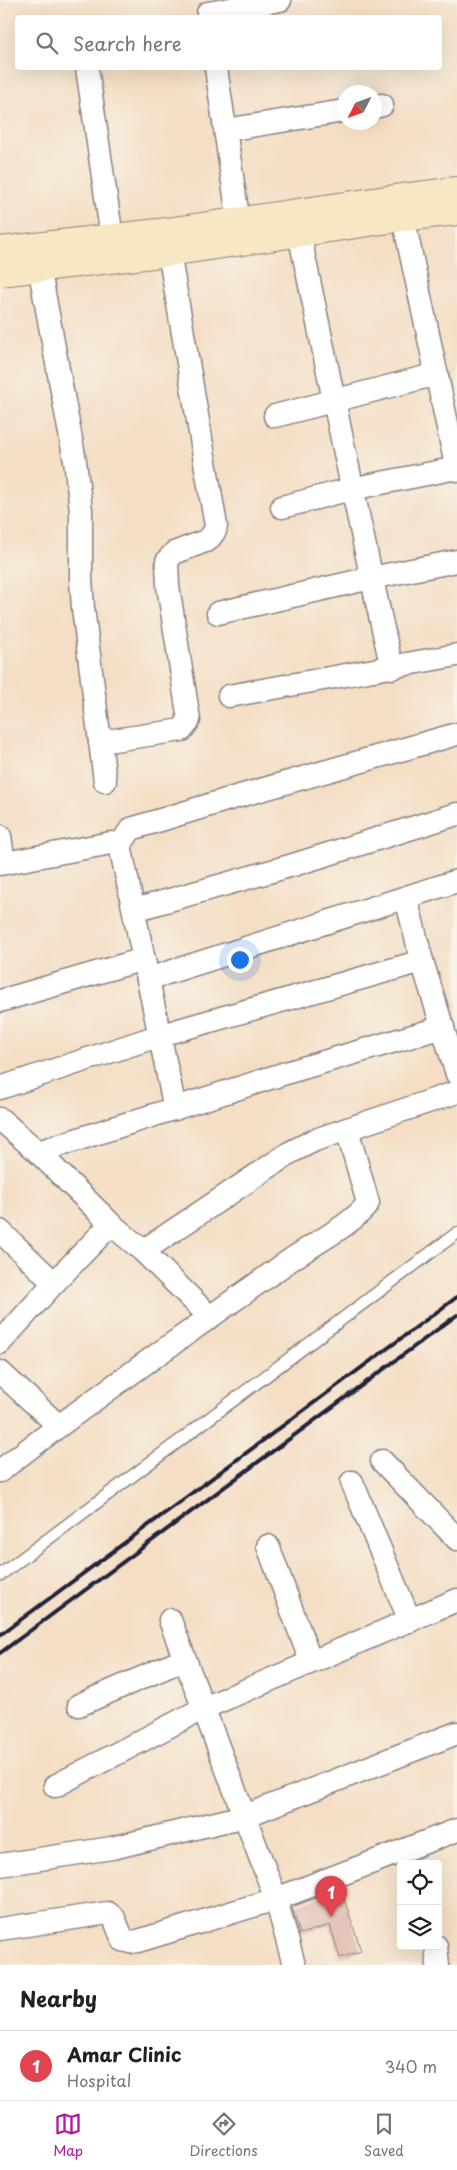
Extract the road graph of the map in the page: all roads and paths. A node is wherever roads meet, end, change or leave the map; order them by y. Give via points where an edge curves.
1 (280, 0) edge
2 (207, 10) edge
3 (86, 70) edge
4 (216, 70) edge
5 (337, 112) edge
6 (226, 130) junction
7 (457, 191) edge
8 (457, 211) edge
9 (403, 217) junction
10 (240, 232) junction
11 (299, 233) junction
12 (112, 238) junction
13 (0, 251) edge
14 (169, 252) junction
15 (39, 266) junction
16 (0, 272) edge
17 (437, 374) junction
18 (335, 401) junction
19 (275, 416) dead end
20 (457, 469) edge
21 (351, 489) junction
22 (282, 507) dead end
23 (457, 562) edge
24 (371, 578) junction
25 (218, 613) dead end
26 (457, 655) edge
27 (392, 668) junction
28 (229, 696) dead end
29 (457, 734) edge
30 (100, 742) junction
31 (105, 781) dead end
32 (457, 814) edge
33 (0, 836) edge
34 (120, 845) junction
35 (2, 864) edge
36 (457, 881) edge
37 (406, 898) junction
38 (134, 910) junction
39 (422, 961) junction
40 (146, 969) junction
41 (0, 1001) edge
42 (443, 1027) junction
43 (161, 1035) junction
44 (457, 1074) edge
45 (0, 1088) edge
46 (457, 1092) edge
47 (175, 1109) junction
48 (0, 1119) edge
49 (347, 1129) junction
50 (38, 1152) junction
51 (112, 1224) junction
52 (0, 1231) edge
53 (457, 1233) edge
54 (143, 1250) junction
55 (54, 1284) junction
56 (210, 1317) junction
57 (0, 1343) edge
58 (0, 1372) edge
59 (59, 1426) junction
60 (382, 1461) dead end
61 (0, 1472) edge
62 (352, 1482) dead end
63 (457, 1539) edge
64 (268, 1546) dead end
65 (0, 1575) edge
66 (457, 1600) edge
67 (170, 1620) dead end
68 (410, 1621) junction
69 (185, 1659) junction
70 (311, 1662) junction
71 (79, 1704) dead end
72 (204, 1708) junction
73 (457, 1733) edge
74 (55, 1786) dead end
75 (245, 1816) junction
76 (457, 1830) edge
77 (0, 1865) edge
78 (276, 1899) junction
79 (0, 1929) edge
80 (436, 1950) edge
81 (294, 1965) edge
82 (438, 1965) edge

1 - 2 street
3 - 12 street
4 - 6 street
5 - 6 street
6 - 10 street
7 - 10 main road
8 - 9 main road
9 - 11 main road
9 - 17 street
10 - 11 main road
10 - 12 main road
10 - 14 main road
11 - 18 street
12 - 13 main road
14 - 15 main road
14 - 30 street via 216,531 208,540 174,553 167,561 189,720 182,730
15 - 16 main road
15 - 30 street via 75,461 81,510 83,608
17 - 18 street
17 - 20 street
18 - 19 street
18 - 21 street
20 - 21 street
21 - 22 street
21 - 24 street
23 - 24 street
24 - 25 street
24 - 27 street
26 - 27 street
27 - 28 street
29 - 34 street via 131,829
30 - 31 street
32 - 38 street
33 - 35 street
34 - 35 street via 111,843
34 - 38 street
36 - 37 street
37 - 39 street
37 - 40 street
38 - 40 street
39 - 42 street
39 - 43 street
40 - 41 street
40 - 43 street
42 - 44 street
42 - 47 street
43 - 45 street
43 - 47 street
46 - 49 street
47 - 50 street
48 - 50 street
49 - 54 street via 315,1140 278,1159
49 - 56 street via 368,1203 365,1208
50 - 51 street
51 - 54 street
51 - 55 street
52 - 55 street
53 - 65 lane
54 - 56 street
55 - 57 street
56 - 59 street
58 - 59 street
59 - 61 street
60 - 63 street
62 - 68 street
64 - 70 street
66 - 68 street
67 - 69 street
68 - 70 street
69 - 71 street
69 - 72 street
70 - 72 street
72 - 74 street
72 - 75 street
73 - 75 street
75 - 77 street via 112,1848
75 - 78 street
76 - 78 street
78 - 79 street via 131,1942 123,1940 114,1918 108,1914
78 - 81 street
80 - 82 street

